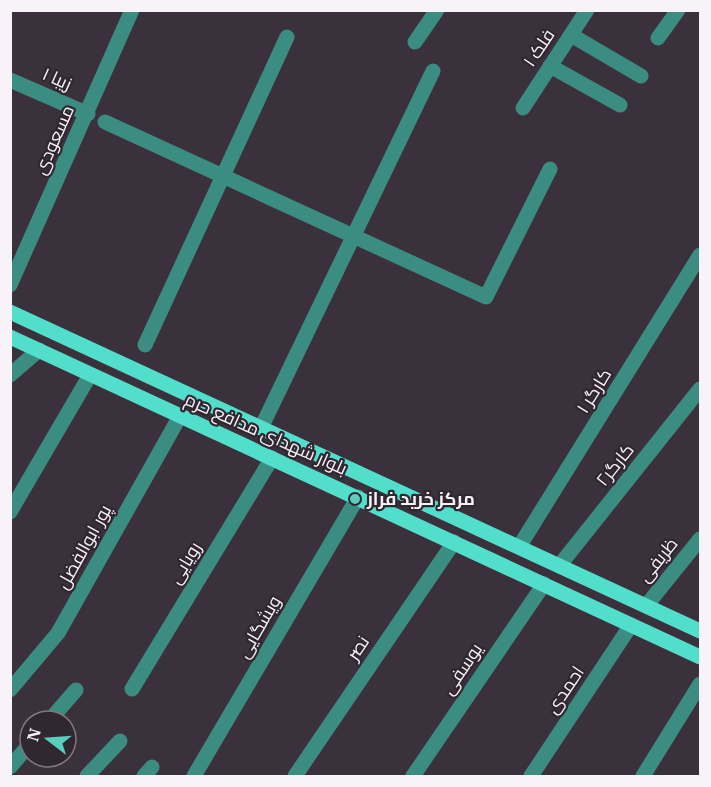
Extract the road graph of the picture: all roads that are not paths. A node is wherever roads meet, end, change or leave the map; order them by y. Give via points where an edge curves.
1 (132, 10) edge
2 (437, 10) edge
3 (588, 10) edge
4 (678, 10) edge
5 (571, 35) junction
6 (287, 37) dead end
7 (658, 38) dead end
8 (415, 42) dead end
9 (550, 66) junction
10 (432, 71) dead end
11 (641, 76) dead end
12 (10, 80) edge
13 (620, 105) dead end
14 (523, 108) dead end
15 (88, 114) junction
16 (105, 122) dead end
17 (550, 169) dead end
18 (223, 175) junction
19 (354, 235) junction
20 (700, 255) edge
21 (10, 285) edge
22 (10, 312) edge
23 (10, 337) edge
24 (144, 345) dead end
25 (39, 350) junction
26 (10, 375) edge
27 (90, 375) junction
28 (700, 389) edge
29 (180, 416) junction
30 (261, 428) junction
31 (272, 458) junction
32 (358, 497) junction
33 (10, 512) edge
34 (700, 539) edge
35 (454, 542) junction
36 (519, 547) junction
37 (559, 566) junction
38 (544, 584) junction
39 (646, 606) junction
40 (631, 625) junction
41 (700, 631) edge
42 (700, 657) edge
43 (700, 684) edge
44 (132, 689) dead end
45 (10, 690) edge
46 (76, 690) dead end
47 (59, 709) edge
48 (120, 741) dead end
49 (87, 777) edge
50 (194, 777) edge
51 (295, 777) edge
52 (413, 777) edge
53 (531, 777) edge
54 (643, 777) edge

1 - 15 street, مسعودی
2 - 8 street
3 - 5 street, فلک ۱
4 - 7 street
5 - 9 street, فلک ۱
5 - 11 street
6 - 18 street
9 - 13 street
9 - 14 street, فلک ۱
10 - 19 street
12 - 15 street, زیبا ۱
15 - 21 street, مسعودی
16 - 18 street
17 - 19 street via 486,297
18 - 19 street
18 - 24 street
19 - 30 street
20 - 36 street, کارگر ۱
22 - 30 main road, بلوار شهدای مدافع حرم
23 - 25 main road, بلوار شهدای مدافع حرم
25 - 26 street
25 - 27 main road, بلوار شهدای مدافع حرم
27 - 29 main road, بلوار شهدای مدافع حرم
27 - 33 street
28 - 37 street, کارگر۲
29 - 31 main road, بلوار شهدای مدافع حرم
29 - 45 street, پور ابوالفضل via 58,633
30 - 36 main road, بلوار شهدای مدافع حرم
31 - 32 main road, بلوار شهدای مدافع حرم
31 - 44 street, رویایی
32 - 35 main road, بلوار شهدای مدافع حرم
32 - 50 street, ویشگایی
34 - 39 street, ظریفی
35 - 38 main road, بلوار شهدای مدافع حرم
35 - 51 street, نصر
36 - 37 main road, بلوار شهدای مدافع حرم
37 - 39 main road, بلوار شهدای مدافع حرم
38 - 40 main road, بلوار شهدای مدافع حرم
38 - 52 street, یوسفی
39 - 41 main road, بلوار شهدای مدافع حرم
40 - 42 main road, بلوار شهدای مدافع حرم
40 - 53 street, احمدی
43 - 54 street
46 - 47 street
48 - 49 street

